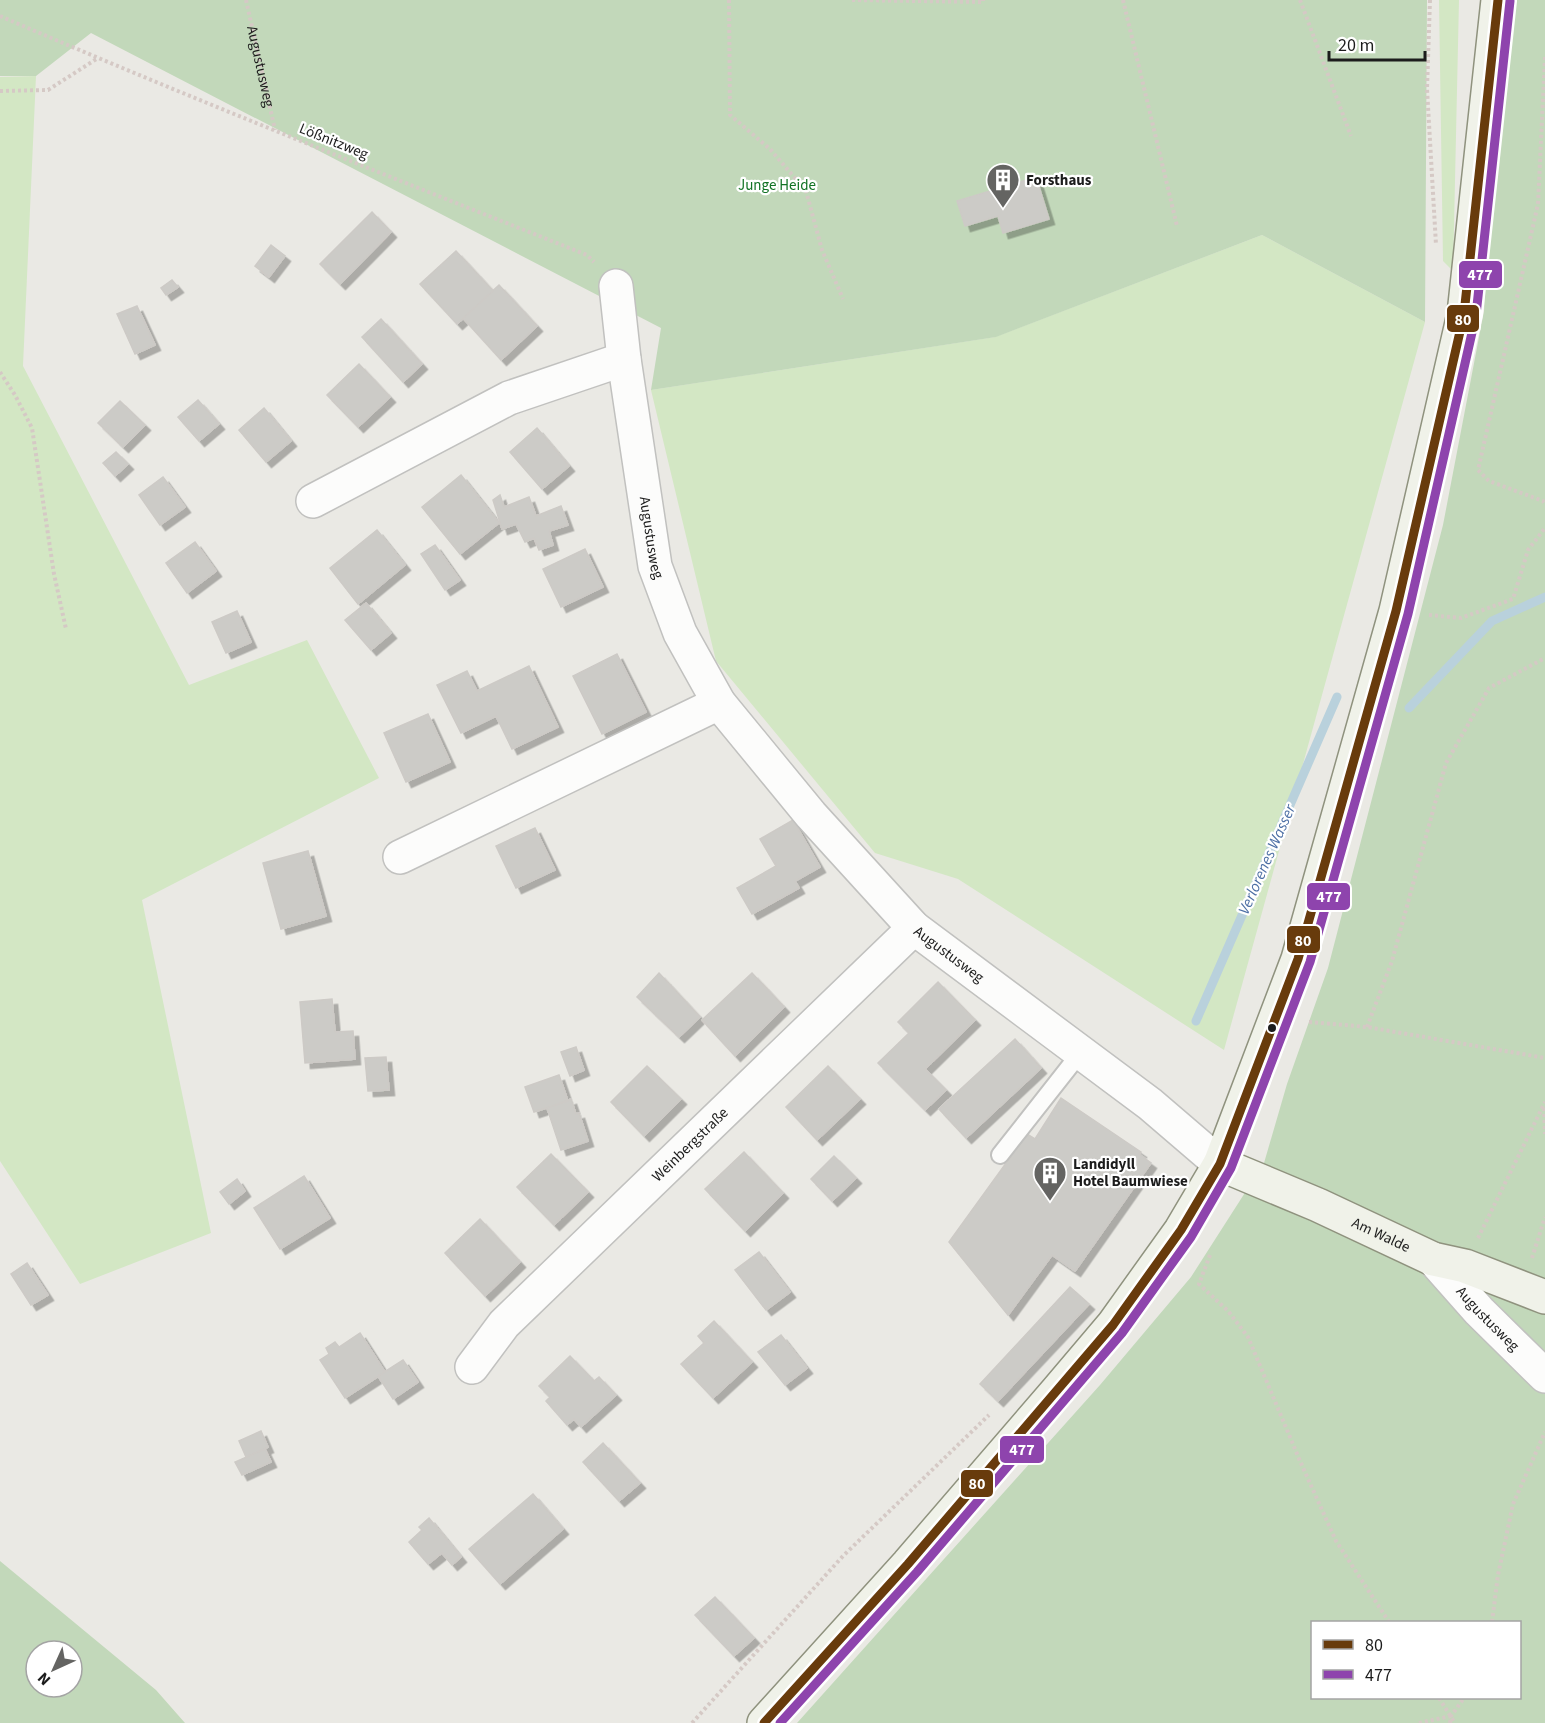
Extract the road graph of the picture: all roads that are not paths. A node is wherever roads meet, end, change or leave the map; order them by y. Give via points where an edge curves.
1 (1498, 0) edge
2 (616, 286) road end
3 (624, 359) junction
4 (313, 501) dead end
5 (719, 703) junction
6 (400, 857) dead end
7 (914, 928) junction
8 (1081, 1052) junction
9 (1000, 1155) dead end
10 (1220, 1164) junction
11 (1434, 1258) junction
12 (1540, 1282) edge
13 (471, 1367) dead end
14 (1545, 1376) edge
15 (764, 1723) edge

1 - 10 main road via 1464,314 1396,611 1298,959
2 - 3 street, Augustusweg
3 - 4 street via 509,398
3 - 5 street, Augustusweg via 655,566 680,633
5 - 6 street
5 - 7 street, Augustusweg via 811,815
7 - 8 street, Augustusweg
7 - 13 street, Weinbergstraße via 504,1324
8 - 9 lane
8 - 10 street, Augustusweg
10 - 11 main road, Am Walde
10 - 15 main road via 1181,1230 1113,1325 916,1556
11 - 12 main road, Am Walde
11 - 14 street, Augustusweg via 1479,1311

